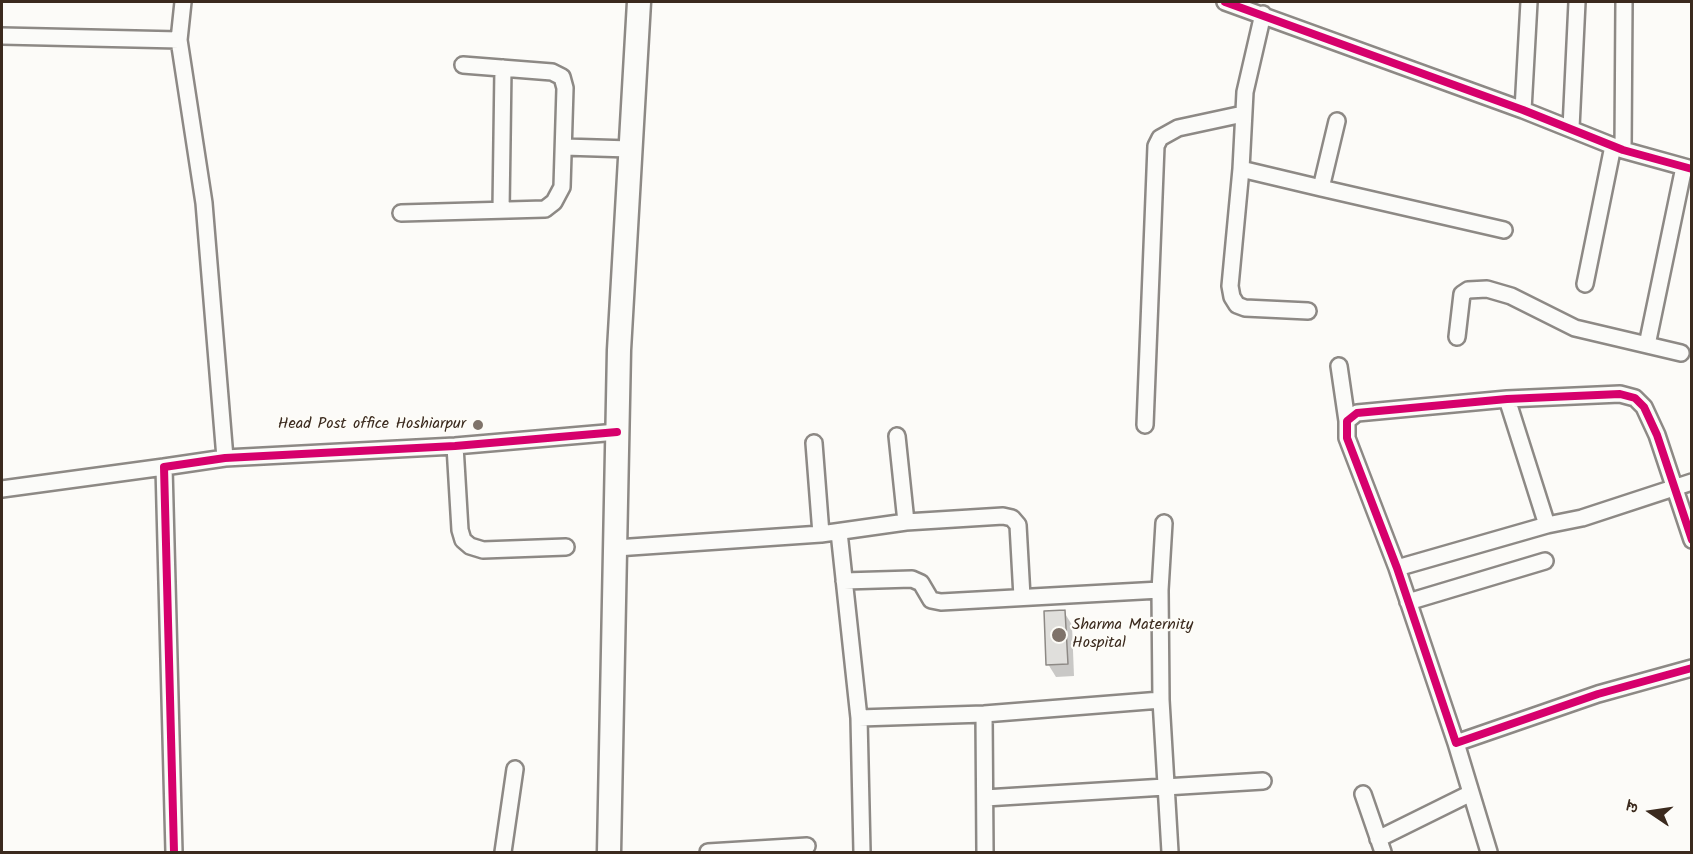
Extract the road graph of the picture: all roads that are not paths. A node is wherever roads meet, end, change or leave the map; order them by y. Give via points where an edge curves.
1 (183, 2) edge
2 (639, 2) edge
3 (1225, 2) edge
4 (1529, 2) edge
5 (1577, 2) edge
6 (1624, 2) edge
7 (1263, 14) junction
8 (2, 36) edge
9 (179, 40) junction
10 (463, 65) dead end
11 (503, 68) junction
12 (1523, 110) junction
13 (1243, 114) junction
14 (1337, 121) dead end
15 (1571, 128) junction
16 (564, 147) junction
17 (1618, 148) junction
18 (630, 149) junction
19 (1688, 168) edge
20 (1241, 169) junction
21 (1321, 188) junction
22 (501, 210) junction
23 (401, 213) dead end
24 (1504, 230) dead end
25 (1585, 284) dead end
26 (1308, 311) dead end
27 (1457, 337) dead end
28 (1647, 345) junction
29 (1681, 353) dead end
30 (1339, 366) dead end
31 (1508, 399) junction
32 (1347, 421) junction
33 (1145, 425) dead end
34 (617, 432) junction
35 (897, 436) dead end
36 (814, 443) dead end
37 (455, 446) junction
38 (225, 458) junction
39 (164, 467) junction
40 (1692, 482) edge
41 (1675, 487) junction
42 (2, 489) edge
43 (906, 522) junction
44 (1164, 523) dead end
45 (1547, 525) junction
46 (839, 531) junction
47 (821, 534) junction
48 (1692, 540) edge
49 (566, 548) dead end
50 (616, 548) junction
51 (1545, 561) dead end
52 (1397, 568) junction
53 (844, 581) junction
54 (1160, 590) junction
55 (1022, 597) junction
56 (1408, 602) junction
57 (1692, 668) edge
58 (1161, 700) junction
59 (984, 714) junction
60 (859, 718) junction
61 (1456, 743) junction
62 (515, 769) dead end
63 (1263, 781) dead end
64 (1164, 786) junction
65 (1363, 794) dead end
66 (1469, 794) junction
67 (986, 798) junction
68 (807, 846) dead end
69 (1380, 846) edge
70 (174, 852) edge
71 (502, 852) edge
72 (609, 852) edge
73 (708, 852) edge
74 (862, 852) edge
75 (986, 852) edge
76 (1170, 852) edge
77 (1489, 852) edge

1 - 9 street
2 - 18 highway
3 - 7 street
4 - 12 street
5 - 15 street
6 - 17 street
7 - 12 street
7 - 13 street
8 - 9 street
9 - 38 street via 204,202
10 - 11 street
11 - 16 street via 552,72 562,77 566,88
11 - 22 street
12 - 15 street
13 - 20 street
13 - 33 street via 1168,132 1156,146
14 - 21 street
15 - 17 street
16 - 18 street
16 - 22 street via 562,187 555,202 545,208
17 - 19 street
17 - 25 street
18 - 34 highway
19 - 28 street
20 - 21 street
20 - 26 street via 1232,297 1245,308
21 - 24 street
22 - 23 street
27 - 28 street via 1462,294 1477,289 1511,296 1575,328
28 - 29 street
30 - 32 street
31 - 32 street via 1357,413
31 - 41 street via 1597,394 1635,398 1644,407
31 - 45 street
32 - 52 street via 1347,438
34 - 37 street
34 - 50 highway
35 - 43 street
36 - 47 street
37 - 38 street
37 - 49 street via 460,530 470,546 483,550
38 - 39 street
39 - 42 street
39 - 70 street
40 - 41 street
41 - 45 street via 1582,518
41 - 48 street
43 - 46 street
43 - 55 street via 1012,518 1018,525 1020,540
44 - 54 street
45 - 52 street
46 - 47 street
46 - 53 street
47 - 50 street
50 - 72 highway
51 - 56 street
52 - 56 street
53 - 55 street via 912,579 921,583 931,600 941,602
53 - 60 street
54 - 55 street
54 - 58 street
56 - 61 street
57 - 61 street via 1598,694
58 - 59 street
58 - 64 street
59 - 60 street
59 - 67 street
60 - 74 street
61 - 66 street
62 - 71 street
63 - 64 street
64 - 67 street
64 - 76 street
65 - 69 street
66 - 69 street
66 - 77 street
67 - 75 street
68 - 73 street

